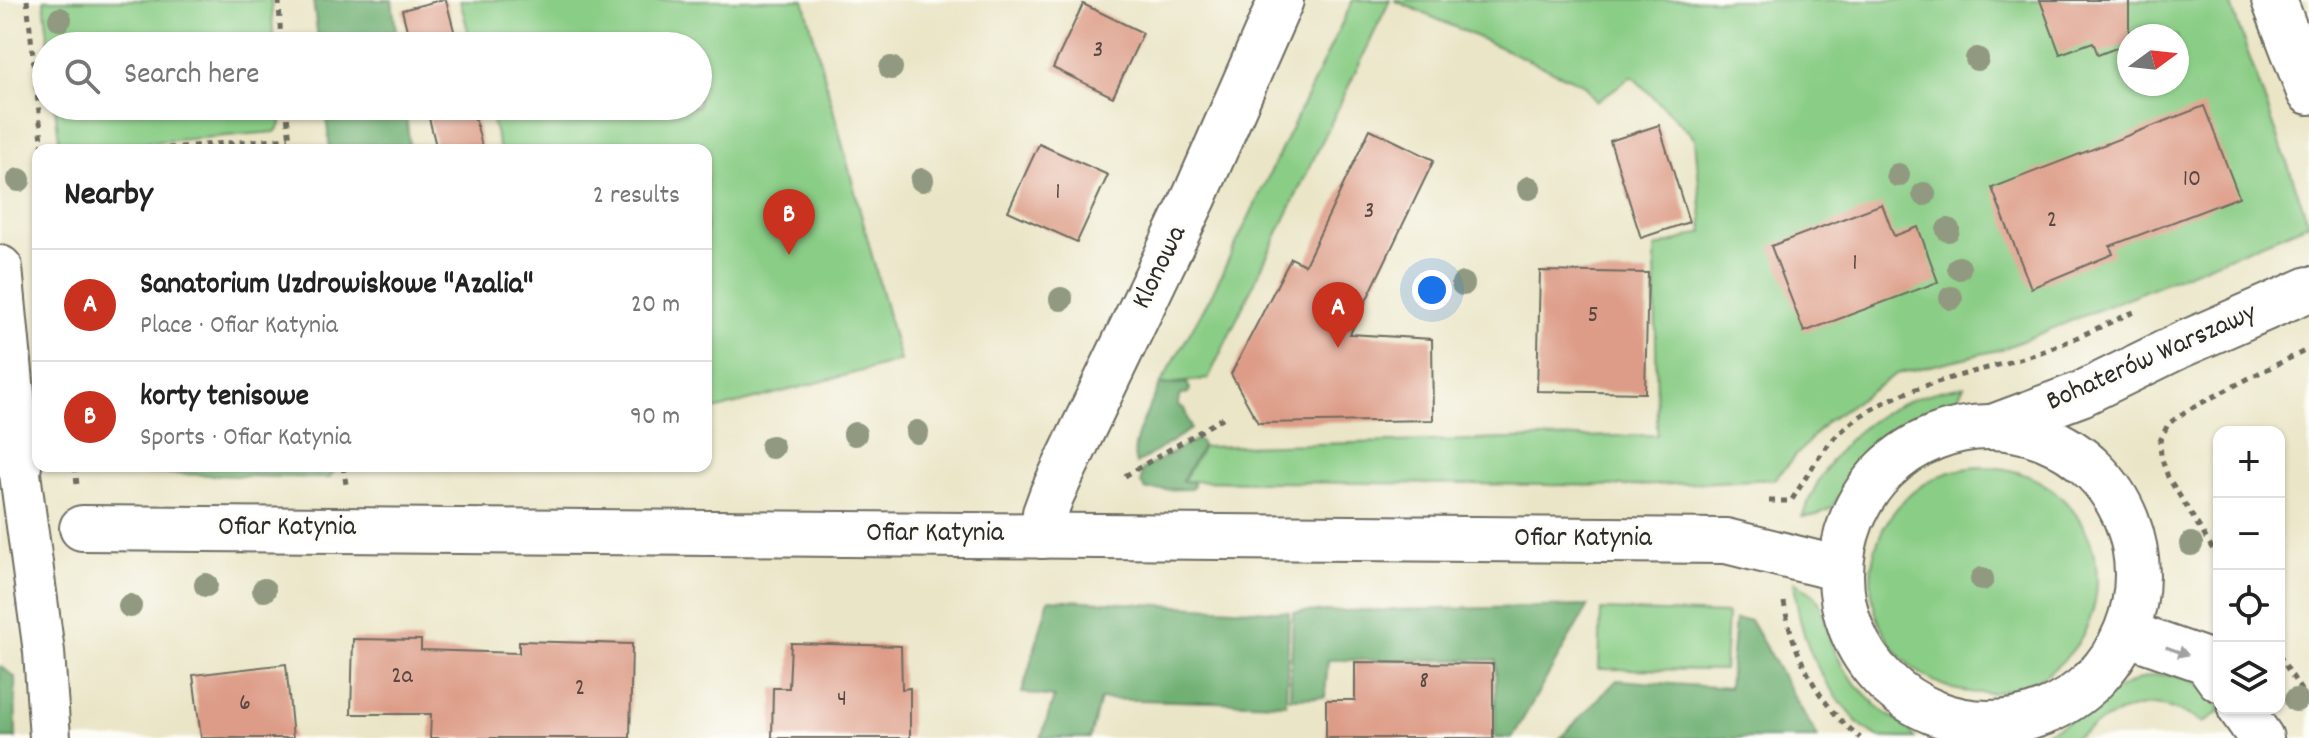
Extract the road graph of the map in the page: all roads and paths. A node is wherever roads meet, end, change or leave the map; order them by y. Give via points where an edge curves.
1 (27, 0) edge
2 (279, 0) edge
3 (1281, 0) edge
4 (2274, 0) edge
5 (280, 32) edge
6 (32, 47) edge
7 (2309, 92) edge
8 (40, 120) edge
9 (287, 120) edge
10 (289, 138) junction
11 (42, 144) edge
12 (237, 144) edge
13 (290, 144) edge
14 (0, 268) edge
15 (2309, 289) edge
16 (2136, 312) dead end
17 (2309, 349) edge
18 (1226, 416) dead end
19 (1995, 426) junction
20 (19, 466) joint
21 (344, 472) edge
22 (1125, 476) dead end
23 (76, 484) dead end
24 (92, 484) dead end
25 (346, 485) dead end
26 (1760, 501) dead end
27 (26, 526) junction
28 (82, 528) joint
29 (1042, 536) junction
30 (2213, 549) edge
31 (1840, 569) junction
32 (1782, 590) dead end
33 (2126, 633) junction
34 (2285, 665) edge
35 (2213, 671) edge
36 (2309, 703) edge
37 (2244, 714) edge
38 (1950, 729) edge
39 (50, 738) edge
40 (1860, 738) edge
41 (2261, 738) edge

1 - 6 path
2 - 5 path
3 - 29 street, Klonowa via 1195,196 1052,494
4 - 7 street
8 - 11 path
9 - 10 path
10 - 12 path
10 - 13 path
14 - 20 street
15 - 19 street, Bohaterów Warszawy via 2081,394
16 - 26 path via 2034,354 1886,401 1829,445 1791,501
17 - 30 path via 2168,424 2160,441 2168,477
18 - 22 path
19 - 31 street via 1948,432 1906,451 1871,483 1849,523
19 - 33 street via 2055,443 2082,459 2115,495 2133,539 2137,586
20 - 27 street
21 - 25 path
23 - 24 path
27 - 28 street, Ofiar Katynia
27 - 39 street
28 - 29 street, Ofiar Katynia
29 - 31 street, Ofiar Katynia via 1726,541
31 - 38 street via 1847,619 1869,664 1906,699
32 - 40 path via 1798,651 1814,683
33 -> 35 street via 2206,661
33 - 38 street via 2105,669 2074,698 2036,717
34 - 36 path
37 - 41 street

